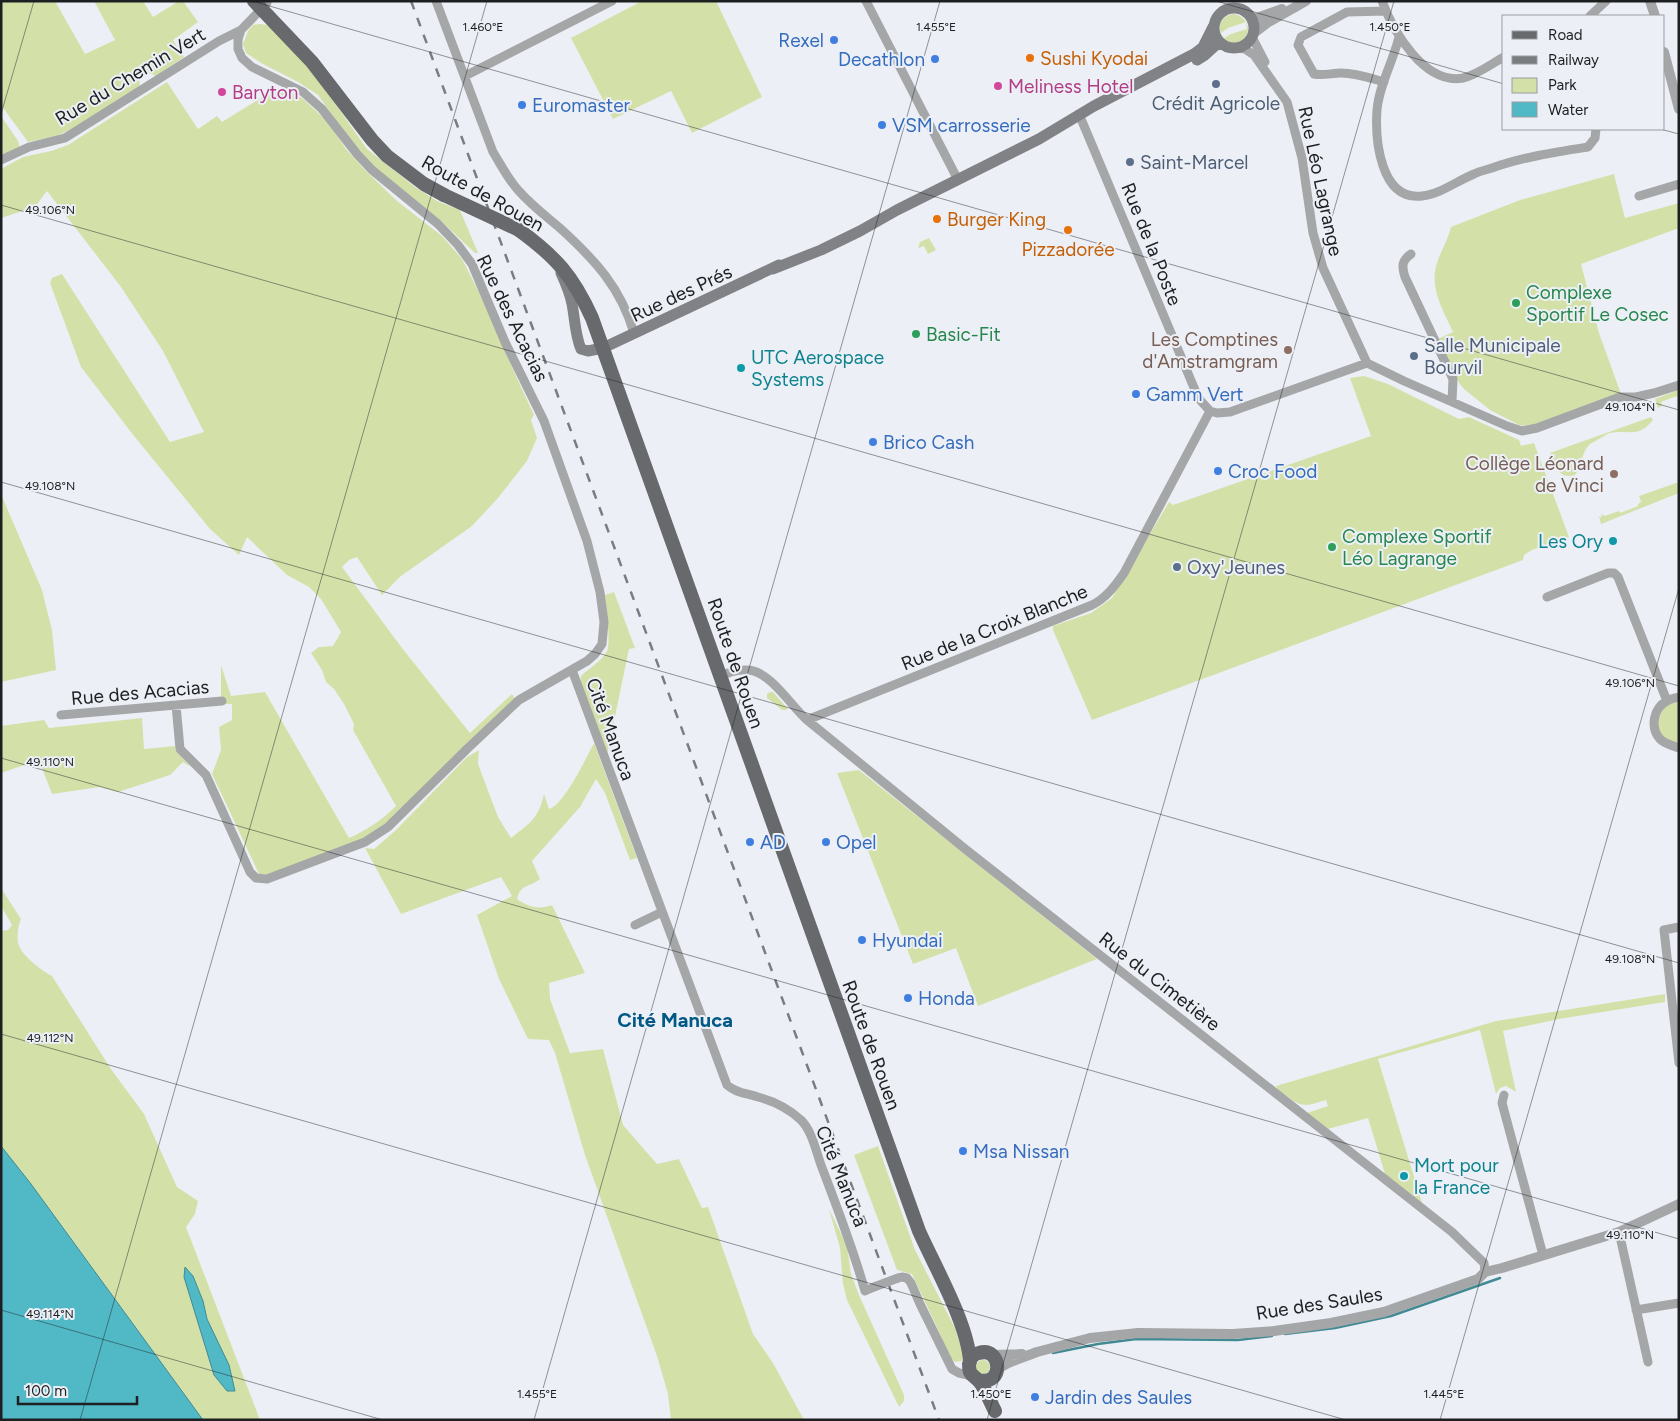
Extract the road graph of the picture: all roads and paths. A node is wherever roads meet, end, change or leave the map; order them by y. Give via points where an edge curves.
1 (436, 1) edge
2 (612, 1) edge
3 (866, 1) edge
4 (1219, 1) edge
5 (1301, 1) edge
6 (1306, 1) edge
7 (1382, 1) edge
8 (1606, 1) edge
9 (1650, 1) edge
10 (262, 4) edge
11 (1230, 4) edge
12 (1386, 11) junction
13 (1219, 14) junction
14 (1591, 15) edge
15 (1655, 15) edge
16 (1252, 18) junction
17 (1213, 27) junction
18 (241, 30) junction
19 (1253, 35) junction
20 (1399, 37) junction
21 (220, 41) junction
22 (1222, 44) junction
23 (1238, 48) junction
24 (238, 50) junction
25 (1665, 56) edge
26 (1502, 58) edge
27 (465, 76) junction
28 (1384, 82) junction
29 (1282, 94) junction
30 (1679, 109) edge
31 (1081, 117) junction
32 (1596, 134) edge
33 (1, 160) edge
34 (958, 180) junction
35 (1679, 184) edge
36 (1639, 196) dead end
37 (1411, 254) dead end
38 (554, 258) junction
39 (634, 334) junction
40 (603, 348) junction
41 (1367, 362) junction
42 (1679, 385) edge
43 (1452, 401) junction
44 (1210, 411) junction
45 (1547, 597) dead end
46 (572, 670) junction
47 (720, 675) junction
48 (1679, 697) edge
49 (222, 701) dead end
50 (1667, 701) junction
51 (176, 705) junction
52 (61, 715) dead end
53 (807, 720) junction
54 (1679, 748) edge
55 (662, 912) junction
56 (635, 925) dead end
57 (1679, 927) edge
58 (1679, 1063) edge
59 (1504, 1095) dead end
60 (1679, 1204) edge
61 (1619, 1232) junction
62 (1543, 1255) junction
63 (1485, 1272) junction
64 (1679, 1303) edge
65 (1636, 1310) junction
66 (956, 1312) junction
67 (1037, 1352) junction
68 (988, 1354) junction
69 (947, 1362) junction
70 (1648, 1362) dead end
71 (973, 1372) junction
72 (995, 1373) junction
73 (996, 1415) edge

1 - 27 street
2 - 27 street
3 - 34 street
4 - 13 main road
5 - 16 street
6 - 19 street via 1267,23
7 - 12 street
8 - 14 street
9 - 15 street
10 - 18 street, Rue du Chemin Vert
10 - 38 main road, Route de Rouen, bridge via 320,59 358,124 387,156 424,184 519,230
11 - 13 main road
11 - 16 main road
12 - 20 street
12 - 28 street via 1347,12 1301,37 1298,45 1314,74 1361,75
13 - 17 main road
16 - 19 main road
17 - 22 main road
17 - 31 main road, Rue des Prés via 1194,54
18 - 21 street, Rue du Chemin Vert
18 - 24 street
19 - 23 main road
19 - 29 street, Rue Léo Lagrange
20 - 26 street via 1432,72 1451,78 1463,78
20 - 28 street
21 - 24 street, Rue du Chemin Vert
21 - 33 street, Rue du Chemin Vert via 65,138 29,147
22 - 23 main road
22 - 31 main road, Rue des Prés via 1193,62
23 - 29 street, Rue Léo Lagrange via 1254,55
24 - 46 street, Rue des Acacias via 252,67 303,92 322,109 372,170 438,224 472,264 505,342 544,421 587,541 600,592 604,622 602,644 595,654
25 - 30 street
27 - 39 street via 493,152 506,174 535,208 597,265 626,308
28 - 32 street via 1377,109 1377,144 1385,173 1396,189 1406,194 1420,196 1498,165 1588,147
29 - 41 street, Rue Léo Lagrange via 1302,158 1313,233 1323,268
31 - 34 main road, Rue des Prés
31 - 44 street, Rue de la Poste via 1195,390
34 - 39 main road, Rue des Prés via 819,243 773,269
35 - 36 street
37 - 43 street via 1402,265 1405,277 1453,379
38 - 40 main road, Route de Rouen via 582,295
38 - 40 main road via 569,290 581,349
39 - 40 main road, Rue des Prés
40 - 47 main road, Route de Rouen
41 - 43 street
41 - 44 street via 1230,412
42 - 43 street via 1636,397 1619,398 1522,431
44 - 53 street, Rue de la Croix Blanche via 1124,573 1100,601
45 - 50 street via 1614,573
46 - 51 street, Cité Manuca via 519,700 388,827 365,842 267,879 256,878 250,872 206,775 180,749
46 - 55 street, Cité Manuca
47 - 53 street via 748,670 760,673
47 - 66 main road, Route de Rouen via 919,1231
48 - 50 street
49 - 51 street, Rue des Acacias
50 - 54 street via 1656,714 1656,732 1661,740
51 - 52 street, Rue des Acacias
53 - 63 street, Rue du Cimetière via 964,848 1452,1232 1484,1262
55 - 56 street
55 - 69 street, Cité Manuca, bridge via 727,1085 733,1091 782,1107 802,1121 845,1226 864,1291 898,1278 908,1278
57 - 58 street via 1664,930
59 - 62 street via 1505,1116
60 - 61 street, Rue des Saules
61 - 62 street, Rue des Saules
61 - 65 street
62 - 63 street, Rue des Saules
63 - 67 street, Rue des Saules via 1478,1279 1422,1300 1331,1323 1233,1334 1138,1332 1090,1338
64 - 65 street
65 - 70 street
66 - 68 main road, Route de Rouen via 975,1342
66 - 71 main road, Route de Rouen via 968,1345
67 - 68 street, Rue des Saules
67 - 72 street, Rue des Saules via 1008,1363
68 - 71 main road via 975,1354
68 - 72 main road via 997,1363
69 - 71 street via 954,1366 964,1365
69 - 71 street via 958,1373
71 - 72 main road via 987,1380
71 - 73 main road, Route de Rouen
72 - 73 main road, Route de Rouen

